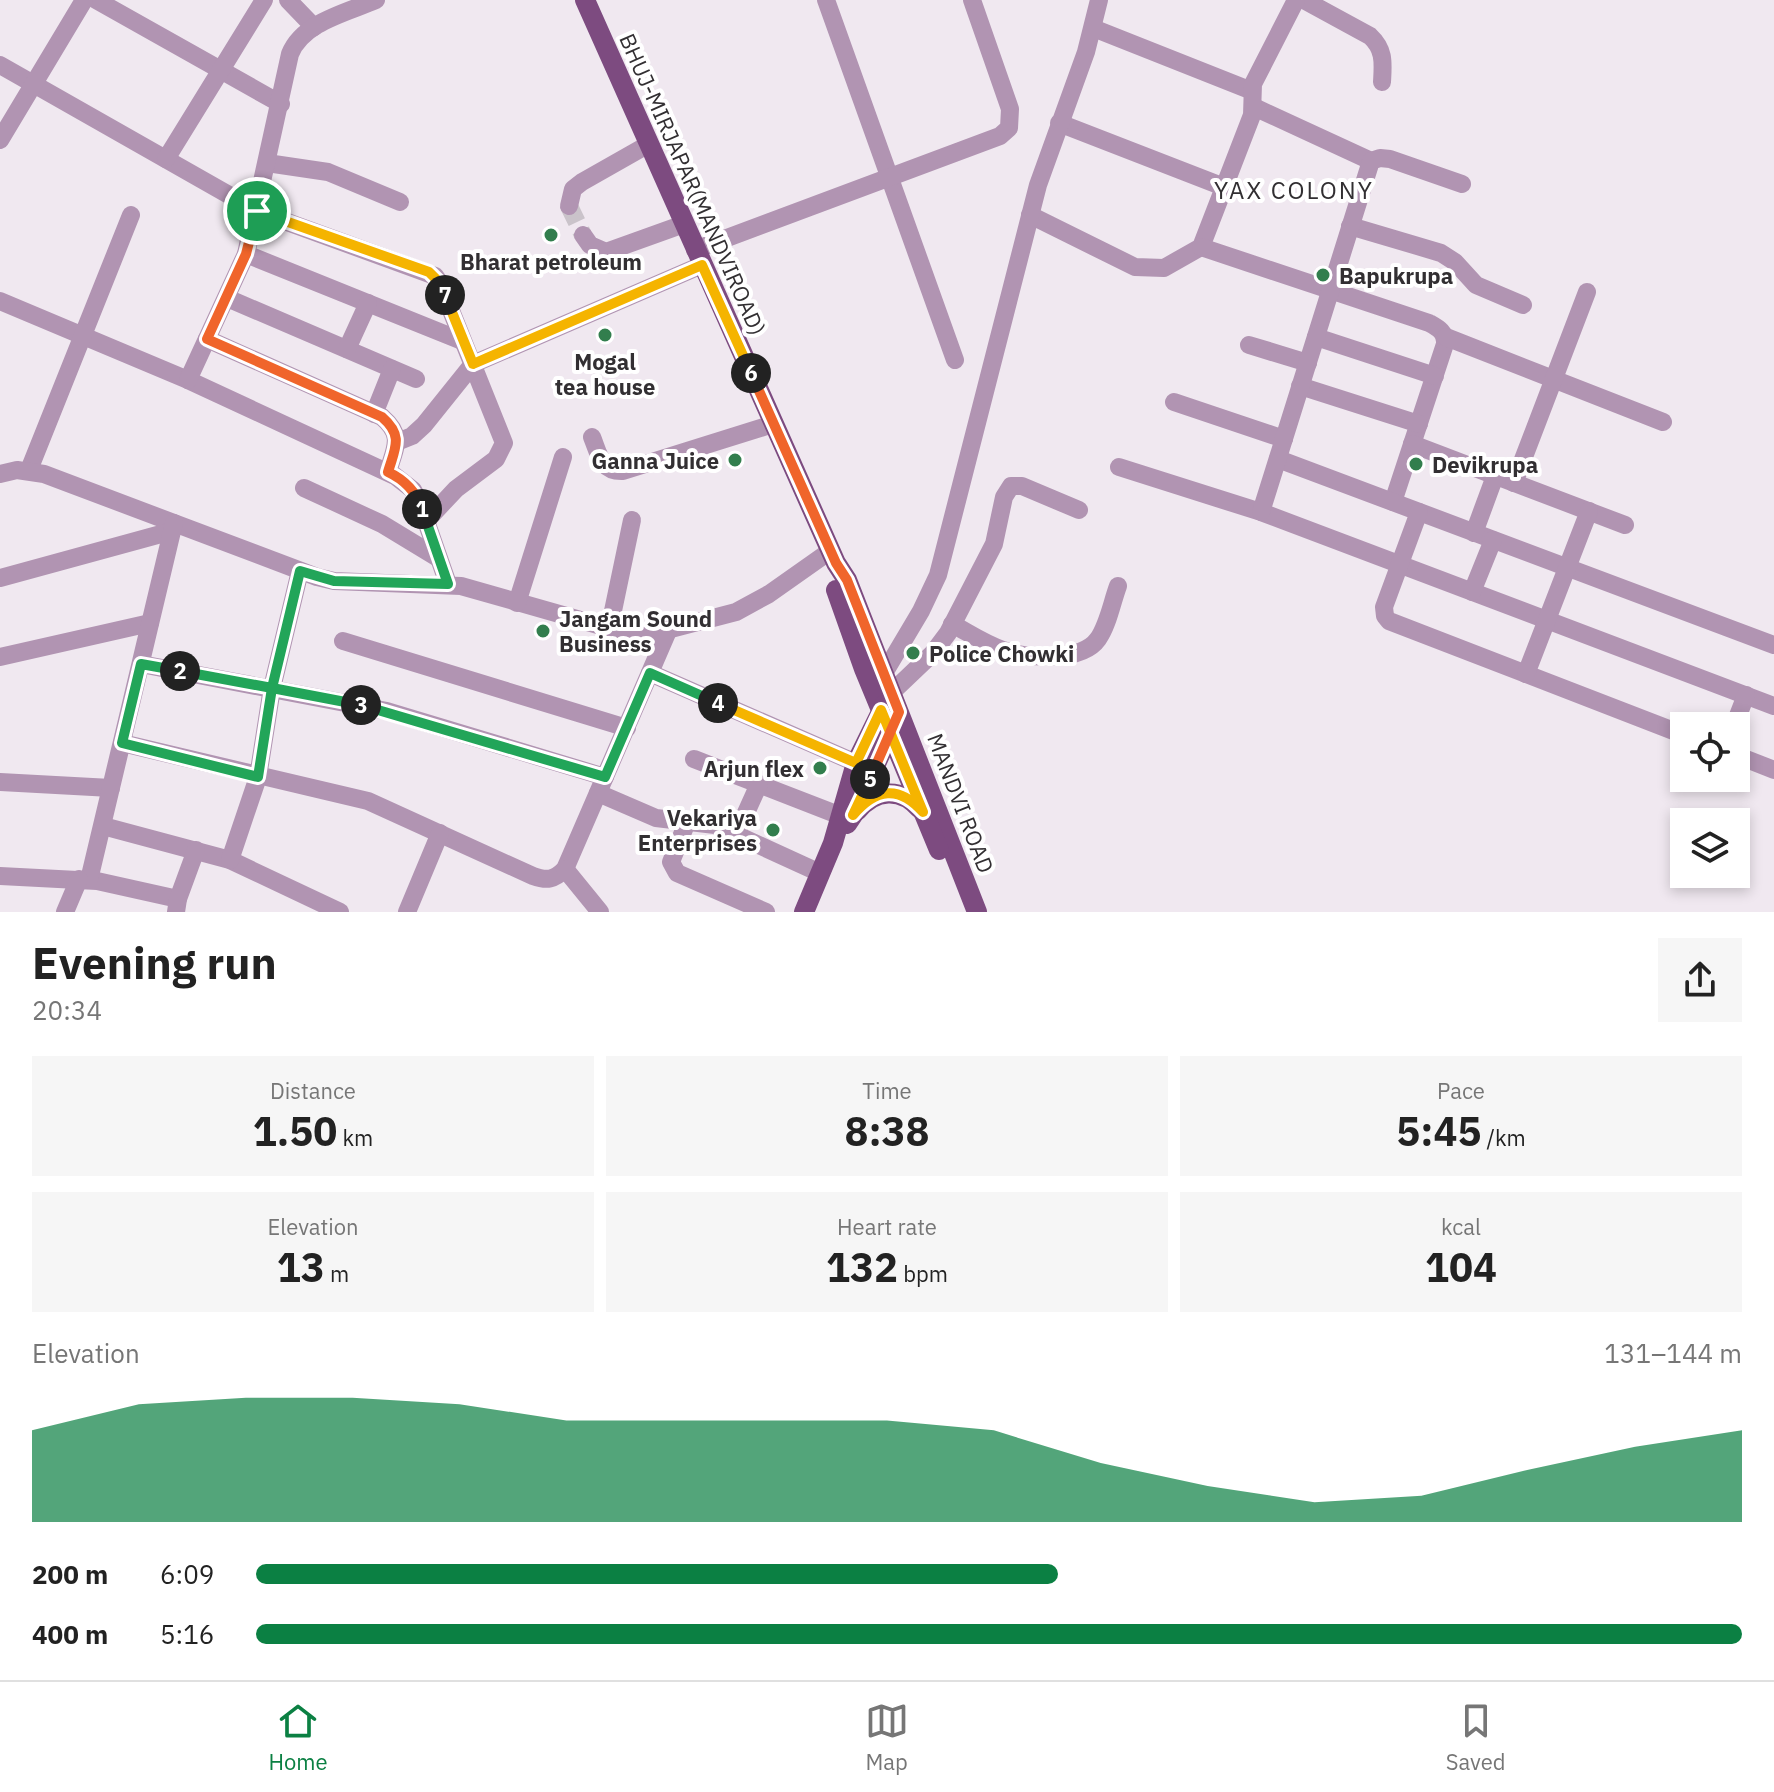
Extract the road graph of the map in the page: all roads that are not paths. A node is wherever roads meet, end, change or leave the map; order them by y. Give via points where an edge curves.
1 (84, 0) edge
2 (96, 0) edge
3 (264, 0) edge
4 (376, 0) edge
5 (585, 0) edge
6 (826, 0) edge
7 (972, 0) edge
8 (1099, 0) edge
9 (1296, 0) edge
10 (1304, 0) edge
11 (294, 2) edge
12 (314, 27) junction
13 (1093, 28) junction
14 (0, 65) edge
15 (220, 70) junction
16 (1382, 82) dead end
17 (34, 84) junction
18 (1253, 99) junction
19 (281, 104) junction
20 (1059, 123) junction
21 (0, 140) edge
22 (649, 144) junction
23 (166, 159) junction
24 (1371, 161) junction
25 (267, 163) junction
26 (891, 177) junction
27 (1462, 184) dead end
28 (1224, 187) junction
29 (400, 202) dead end
30 (569, 206) dead end
31 (257, 211) junction
32 (131, 215) dead end
33 (1030, 215) junction
34 (684, 224) junction
35 (1350, 226) junction
36 (583, 235) tunnel mouth
37 (1201, 247) junction
38 (246, 254) junction
39 (699, 258) junction
40 (1330, 292) junction
41 (1587, 292) dead end
42 (227, 298) junction
43 (0, 301) edge
44 (368, 303) junction
45 (1523, 305) dead end
46 (82, 337) junction
47 (1316, 337) junction
48 (1446, 337) junction
49 (207, 339) junction
50 (462, 341) junction
51 (1249, 345) dead end
52 (347, 349) junction
53 (955, 360) dead end
54 (1308, 363) junction
55 (473, 364) junction
56 (392, 369) junction
57 (1435, 376) junction
58 (416, 379) dead end
59 (1554, 379) junction
60 (188, 380) junction
61 (1300, 386) junction
62 (1174, 402) dead end
63 (374, 414) junction
64 (1663, 422) dead end
65 (773, 424) junction
66 (1419, 424) junction
67 (592, 437) dead end
68 (1284, 439) junction
69 (397, 442) junction
70 (1412, 444) junction
71 (563, 457) dead end
72 (1278, 459) junction
73 (1119, 467) dead end
74 (29, 470) junction
75 (388, 472) junction
76 (0, 474) edge
77 (1495, 476) junction
78 (1514, 483) junction
79 (304, 488) dead end
80 (1393, 502) junction
81 (1079, 510) dead end
82 (1589, 511) junction
83 (1261, 512) junction
84 (1419, 512) junction
85 (632, 520) dead end
86 (426, 521) junction
87 (1625, 525) dead end
88 (173, 527) junction
89 (1474, 533) junction
90 (1493, 540) junction
91 (833, 557) junction
92 (438, 558) junction
93 (1399, 564) junction
94 (1567, 568) junction
95 (300, 571) junction
96 (0, 578) edge
97 (448, 584) junction
98 (1118, 586) dead end
99 (1472, 592) junction
100 (517, 603) junction
101 (1547, 620) junction
102 (150, 623) junction
103 (952, 624) junction
104 (609, 630) junction
105 (668, 631) junction
106 (343, 641) dead end
107 (1774, 645) edge
108 (0, 657) edge
109 (141, 664) junction
110 (650, 673) junction
111 (1526, 674) junction
112 (272, 688) junction
113 (1746, 695) junction
114 (888, 698) junction
115 (1774, 706) edge
116 (1739, 712) edge
117 (627, 728) junction
118 (1670, 730) edge
119 (890, 733) junction
120 (122, 743) junction
121 (694, 759) dead end
122 (1750, 761) edge
123 (856, 763) junction
124 (1774, 770) edge
125 (258, 777) junction
126 (0, 782) edge
127 (759, 784) junction
128 (602, 785) junction
129 (111, 788) junction
130 (923, 812) junction
131 (847, 816) junction
132 (687, 822) junction
133 (103, 826) junction
134 (440, 833) junction
135 (736, 835) junction
136 (196, 850) junction
137 (230, 860) junction
138 (565, 869) junction
139 (820, 873) junction
140 (0, 876) edge
141 (84, 880) junction
142 (177, 906) edge
143 (65, 912) edge
144 (340, 912) edge
145 (407, 912) edge
146 (600, 912) edge
147 (766, 912) edge
148 (804, 912) edge
149 (967, 912) edge
150 (977, 912) edge

1 - 17 street
2 - 15 street
3 - 15 street
4 - 12 street
5 - 22 main road, BHUJ-MIRJAPAR(MANDVIROAD)
6 - 26 street
7 - 26 street via 1010,109 1009,128
8 - 13 street
9 - 18 street via 1257,75
10 - 16 street via 1378,44
11 - 12 street
12 - 19 street via 295,42
13 - 18 street
13 - 20 street
14 - 17 street
15 - 19 street
15 - 23 street
17 - 21 street
17 - 23 street
18 - 24 street
18 - 28 street
19 - 25 street
20 - 28 street
20 - 33 street
22 - 30 street via 582,182 573,189
22 - 34 main road, BHUJ-MIRJAPAR(MANDVIROAD)
23 - 31 street
24 - 27 street via 1390,159
24 - 35 street
25 - 29 street via 328,172
25 - 31 street
26 - 39 street
26 - 53 street
28 - 37 street
31 - 38 street
31 - 50 street via 429,272 440,283
32 - 46 street
33 - 37 street via 1135,267 1164,268
33 - 114 street via 938,575
34 - 36 street via 606,252
34 - 39 main road, BHUJ-MIRJAPAR(MANDVIROAD)
35 - 40 street
35 - 45 street via 1441,253 1476,285
37 - 40 street
38 - 42 street
38 - 44 street
39 - 55 street
39 - 65 main road, BHUJ-MIRJAPAR(MANDVIROAD)
40 - 47 street
40 - 48 street via 1429,323
41 - 59 street
42 - 49 street
42 - 52 street
43 - 46 street
44 - 50 street
44 - 52 street
46 - 60 street
46 - 74 street
47 - 54 street
47 - 57 street
48 - 57 street
48 - 59 street
49 - 60 street
49 - 63 street
50 - 55 street
51 - 54 street
52 - 56 street
54 - 61 street
55 - 69 street via 424,425
55 - 86 street via 503,449
56 - 58 street
56 - 63 street
57 - 66 street
59 - 64 street
59 - 78 street
60 - 75 street
61 - 66 street
61 - 68 street
62 - 68 street
63 - 69 street via 389,423
65 - 67 street via 614,472 603,464
65 - 91 main road, BHUJ-MIRJAPAR(MANDVIROAD)
66 - 70 street
68 - 72 street
69 - 75 street
70 - 77 street
70 - 80 street
71 - 100 street
72 - 80 street
72 - 83 street
73 - 83 street
74 - 76 street
74 - 88 street
75 - 86 street via 413,490
77 - 78 street
77 - 89 street
78 - 82 street
79 - 92 street via 382,524
80 - 84 street
81 - 103 street via 1011,486 994,544
82 - 87 street
82 - 94 street
83 - 93 street
84 - 89 street
84 - 93 street
85 - 104 street
86 - 92 street
88 - 95 street
88 - 96 street
88 - 102 street
89 - 90 street
90 - 94 street
90 - 99 street
91 - 105 street via 736,612
91 - 114 main road, BHUJ-MIRJAPAR(MANDVIROAD) via 847,580
91 - 114 main road, BHUJ-MIRJAPAR(MANDVIROAD) via 835,586
92 - 97 street
93 - 99 street
93 - 111 street via 1384,607 1389,621
94 - 101 street
94 - 107 street
95 - 97 street via 334,581
95 - 112 street
97 - 100 street
98 - 103 street via 1099,638 1074,656 1019,655
99 - 101 street
100 - 104 street
101 - 111 street
101 - 113 street
102 - 108 street
102 - 109 street
103 - 114 street via 933,653
104 - 105 street via 640,637
105 - 110 street
106 - 117 street
109 - 112 street
109 - 120 street
110 - 117 street
110 - 123 street
111 - 118 street
112 - 125 street
112 - 128 street via 387,711
113 - 115 street
113 - 116 street
114 - 119 main road
114 - 123 main road
114 - 150 main road, MANDVI ROAD
117 - 128 street
119 - 130 main road
119 - 131 main road
120 - 125 street
120 - 129 street
121 - 127 street
122 - 124 street
123 - 131 main road
125 - 134 street via 368,801
125 - 137 street
126 - 129 street
127 - 131 street
127 - 135 street
128 - 132 street via 656,818
128 - 138 street
129 - 133 street
130 - 131 main road via 912,799 884,793
130 - 149 main road
131 - 139 main road
132 - 135 street via 715,825
132 - 147 street via 671,862 677,873
133 - 136 street
133 - 141 street
134 - 138 street via 545,880
134 - 145 street
135 - 139 street
136 - 137 street
136 - 142 street
137 - 144 street
138 - 146 street
139 - 148 main road
140 - 141 street
141 - 142 street
141 - 143 street

